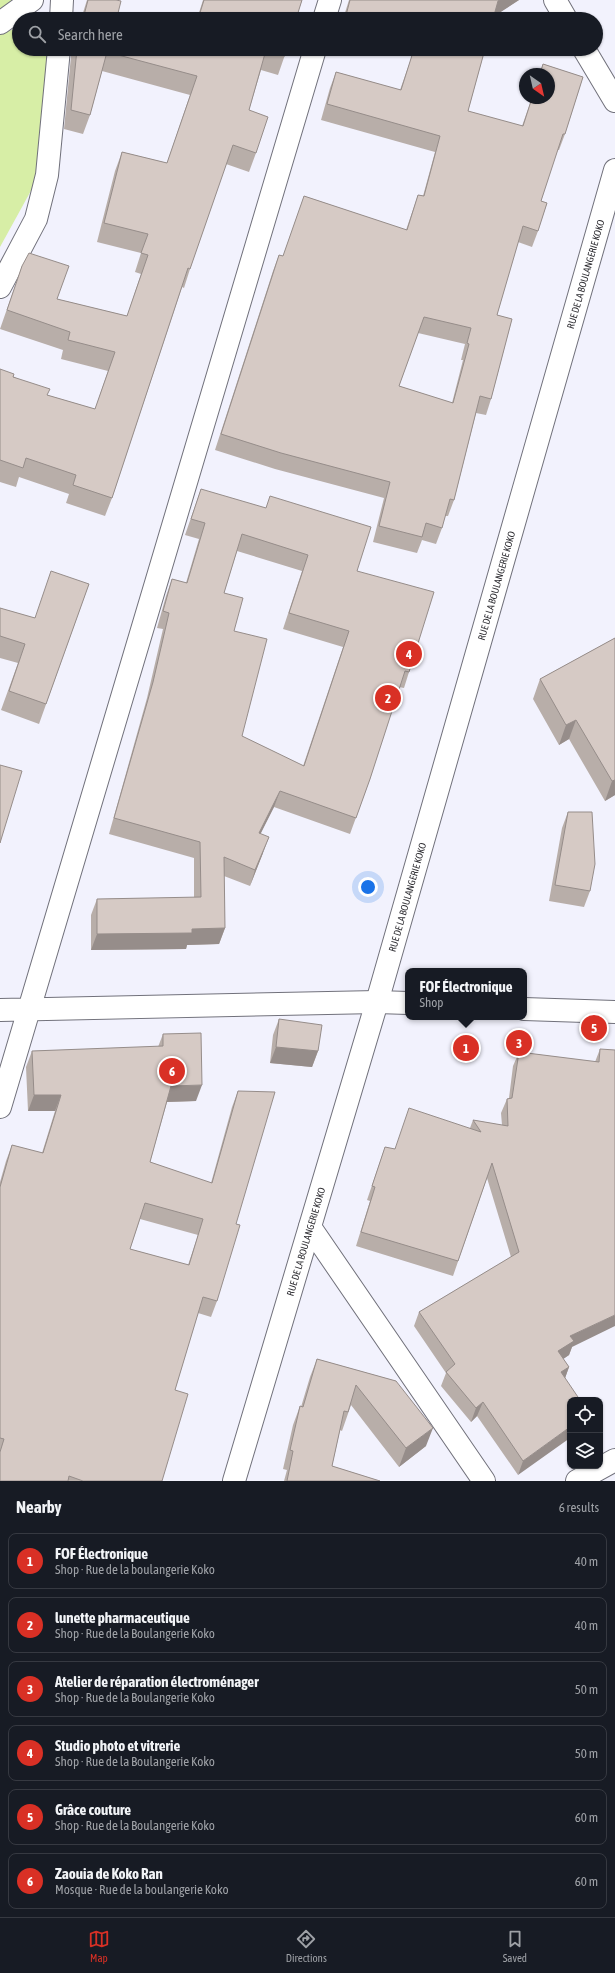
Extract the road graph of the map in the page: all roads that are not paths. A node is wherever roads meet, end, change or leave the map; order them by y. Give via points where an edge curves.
1 (32, 0) edge
2 (62, 0) edge
3 (330, 0) edge
4 (555, 0) edge
5 (15, 12) edge
6 (61, 12) edge
7 (326, 12) edge
8 (562, 12) edge
9 (12, 14) edge
10 (0, 23) edge
11 (58, 56) edge
12 (313, 56) edge
13 (588, 56) edge
14 (615, 101) edge
15 (615, 170) edge
16 (0, 287) edge
17 (377, 1002) junction
18 (405, 1004) edge
19 (527, 1008) edge
20 (0, 1010) edge
21 (30, 1010) junction
22 (615, 1012) edge
23 (0, 1107) edge
24 (310, 1227) junction
25 (615, 1460) edge
26 (234, 1481) edge
27 (484, 1481) edge
28 (577, 1481) edge

1 - 5 street
2 - 6 street
3 - 7 street
4 - 8 street
9 - 10 street
11 - 16 street via 47,175 36,219
12 - 21 street
13 - 14 street
15 - 17 street, RUE DE LA BOULANGERIE KOKO
17 - 18 street
17 - 21 street
17 - 24 street, RUE DE LA BOULANGERIE KOKO
19 - 22 street
20 - 21 street
21 - 23 street
24 - 26 street, RUE DE LA BOULANGERIE KOKO
24 - 27 street
25 - 28 street

